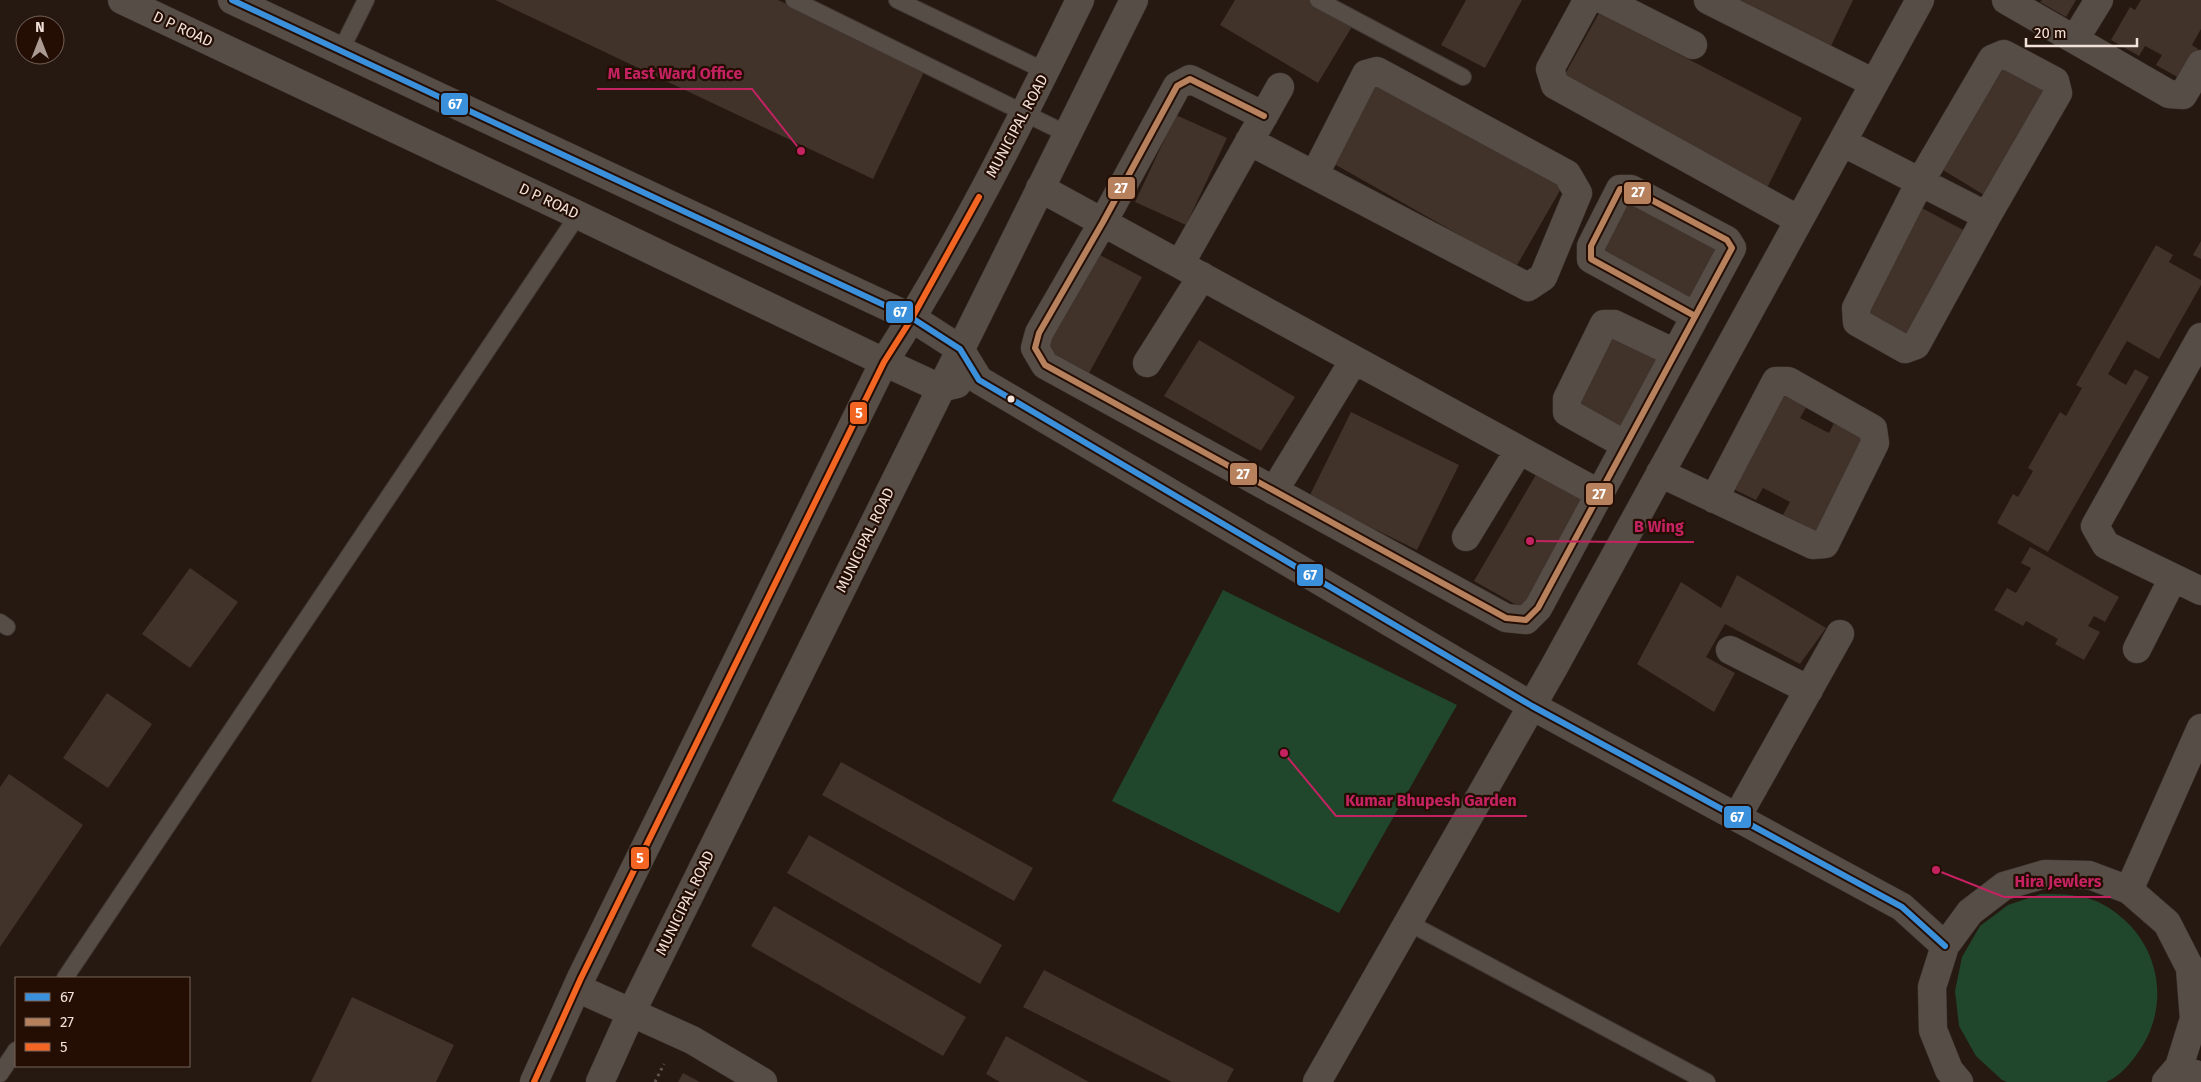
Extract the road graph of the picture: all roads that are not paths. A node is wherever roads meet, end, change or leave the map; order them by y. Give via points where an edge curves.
1 (232, 0) edge
2 (366, 0) edge
3 (794, 0) edge
4 (897, 0) edge
5 (1080, 0) edge
6 (1134, 0) edge
7 (1318, 0) edge
8 (1592, 0) edge
9 (1604, 0) edge
10 (1708, 0) edge
11 (1920, 0) edge
12 (2006, 0) edge
13 (2099, 0) edge
14 (126, 1) edge
15 (2075, 39) junction
16 (1693, 45) dead end
17 (340, 52) junction
18 (2201, 64) edge
19 (1046, 72) junction
20 (1463, 77) dead end
21 (1874, 83) junction
22 (1280, 87) dead end
23 (1025, 113) junction
24 (1264, 116) junction
25 (1067, 134) junction
26 (1250, 140) junction
27 (1842, 142) junction
28 (1314, 174) junction
29 (1920, 182) junction
30 (1040, 188) junction
31 (578, 215) junction
32 (1987, 216) junction
33 (1799, 220) junction
34 (1103, 222) junction
35 (1191, 270) junction
36 (1695, 316) junction
37 (912, 318) junction
38 (2201, 337) edge
39 (960, 349) junction
40 (1675, 352) junction
41 (1354, 360) junction
42 (884, 362) junction
43 (1147, 363) dead end
44 (979, 380) junction
45 (940, 388) junction
46 (1626, 445) junction
47 (1519, 450) junction
48 (1660, 473) junction
49 (1274, 491) junction
50 (1600, 494) junction
51 (1714, 499) junction
52 (1466, 538) dead end
53 (2173, 578) junction
54 (2201, 591) edge
55 (1840, 634) dead end
56 (2138, 649) dead end
57 (1730, 650) dead end
58 (1809, 690) junction
59 (1532, 706) junction
60 (2201, 728) edge
61 (1736, 817) junction
62 (2129, 890) junction
63 (1409, 923) junction
64 (1945, 946) junction
65 (66, 977) edge
66 (577, 988) junction
67 (632, 1012) junction
68 (15, 1052) edge
69 (0, 1074) edge
70 (2182, 1076) edge
71 (534, 1082) edge
72 (600, 1082) edge
73 (763, 1082) edge
74 (1317, 1082) edge
75 (1707, 1082) edge
76 (1959, 1082) edge

1 - 17 street
2 - 17 lane
3 - 23 lane
4 - 19 lane
5 - 19 street, MUNICIPAL ROAD
6 - 25 street, MUNICIPAL ROAD
7 - 20 lane
8 - 33 street via 1587,1 1550,69 1555,85
9 - 16 street
10 - 21 street
11 - 21 street
12 - 15 street
13 - 15 street
14 - 31 street, D P ROAD
15 - 18 street via 2169,94 2183,95
17 - 37 street
19 - 23 street, MUNICIPAL ROAD
21 - 27 street
22 - 24 street
23 - 25 lane
23 - 37 street, MUNICIPAL ROAD
24 - 26 street
24 - 34 street via 1190,79 1177,86
25 - 30 street, MUNICIPAL ROAD
26 - 28 street
26 - 35 street
27 - 29 street
27 - 33 street
28 - 28 street via 1528,287 1543,277 1578,193 1567,174 1377,72 1366,74
29 - 32 street
29 - 32 street via 1992,59 2004,54 2055,81 2058,93
29 - 32 street via 1856,308 1857,322 1905,350 1916,344
30 - 34 street
30 - 39 street, MUNICIPAL ROAD
31 - 42 street, D P ROAD
31 - 65 lane
33 - 48 street
34 - 35 street
34 - 49 street via 1039,333 1035,348 1046,366
35 - 41 street
35 - 43 street
36 - 36 street via 1732,248 1727,240 1640,193 1620,189 1591,246 1591,259
36 - 40 street
37 - 39 street
37 - 42 street, MUNICIPAL ROAD
38 - 53 street via 2095,526 2106,546
39 - 44 street
39 - 45 street, MUNICIPAL ROAD
40 - 46 street
40 - 46 street via 1614,324 1604,324 1567,399 1567,412
41 - 47 street
41 - 49 street
42 - 45 street, D P ROAD
42 - 66 street, MUNICIPAL ROAD
44 - 45 street
44 - 59 street
45 - 67 street, MUNICIPAL ROAD
46 - 50 street
47 - 50 street
47 - 52 street
48 - 51 street
48 - 59 street
49 - 50 street via 1506,618 1526,620 1538,608
51 - 51 street via 1813,545 1825,544 1876,442 1872,429 1788,381 1776,381
53 - 54 street
53 - 56 street
55 - 58 street
57 - 58 street
58 - 61 street
59 - 61 street
59 - 63 street
60 - 62 street
61 - 64 street via 1902,907
62 - 64 street via 2089,875 2045,874 2004,886 1970,912
62 - 70 street via 2167,923 2190,968 2194,1019
63 - 74 street
63 - 75 lane
64 - 76 street via 1932,987 1934,1030 1949,1070
66 - 67 street
66 - 71 street, MUNICIPAL ROAD
67 - 72 street, MUNICIPAL ROAD
67 - 73 street via 692,1040
68 - 69 lane

